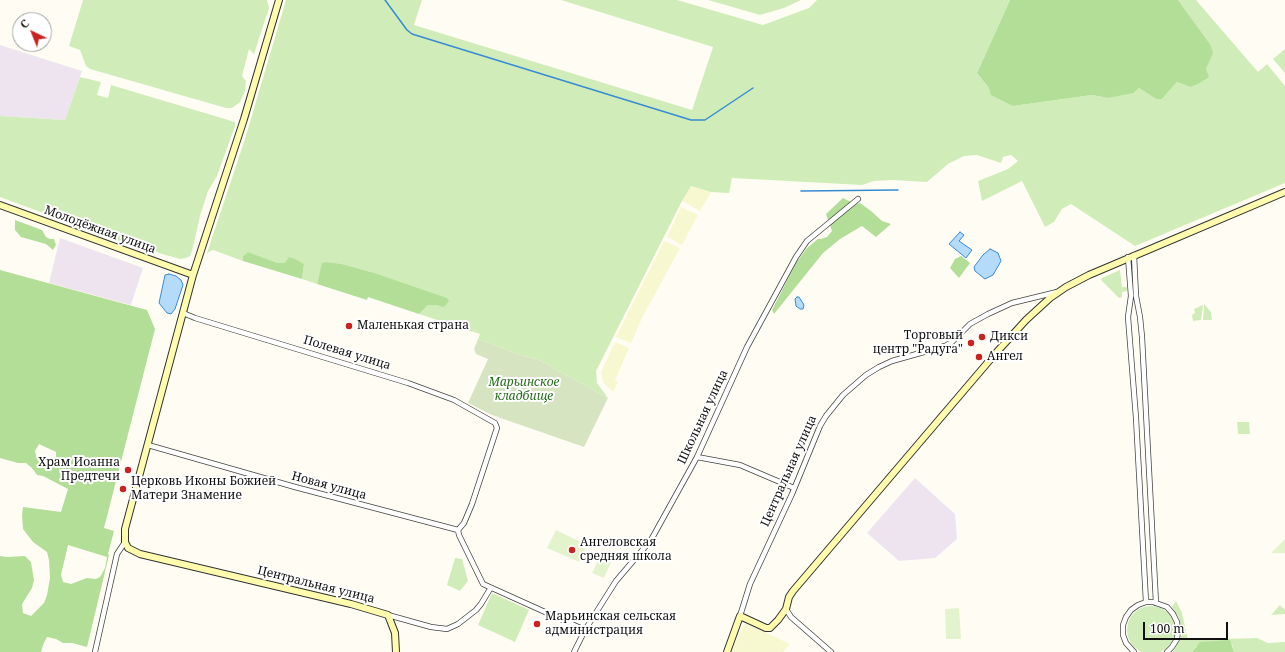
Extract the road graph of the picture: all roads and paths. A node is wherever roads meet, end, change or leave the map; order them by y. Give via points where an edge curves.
1 (279, 0) edge
2 (1285, 192) edge
3 (858, 200) dead end
4 (0, 205) edge
5 (1131, 256) junction
6 (193, 275) junction
7 (1057, 292) junction
8 (183, 313) junction
9 (148, 445) junction
10 (697, 456) junction
11 (794, 488) junction
12 (458, 530) junction
13 (125, 542) junction
14 (490, 589) junction
15 (1146, 602) junction
16 (1156, 603) junction
17 (786, 609) junction
18 (388, 615) junction
19 (740, 616) junction
20 (584, 630) junction
21 (95, 652) edge
22 (396, 652) edge
23 (574, 652) edge
24 (727, 652) edge
25 (831, 652) edge
26 (1134, 652) edge
27 (1167, 652) edge

1 - 6 street via 244,119
2 - 5 street
3 - 10 street, Школьная улица via 807,242 796,257 747,347
4 - 6 street, Молодёжная улица
5 - 7 street
5 - 15 street via 1128,317
5 - 16 street via 1142,337
6 - 8 street
7 - 11 street, Центральная улица via 1012,303 978,319 945,346 892,361 866,375 843,395 826,416
7 - 17 street via 1026,320 986,365 788,597
8 - 9 street
8 - 12 street, Полевая улица via 438,393 495,423 497,428 472,504
9 - 12 street, Новая улица
9 - 13 street via 125,529
10 - 11 street via 740,465
10 - 20 street, Школьная улица via 651,540 616,581
11 - 19 street, Центральная улица via 750,584
12 - 14 street via 483,584
13 - 18 street, Центральная улица via 128,548 140,554
13 - 21 street via 117,554
14 - 18 street, Центральная улица via 476,610 447,629
14 - 20 street
15 - 16 street
15 - 26 street via 1131,610 1123,625 1126,643
16 - 27 street via 1167,607 1177,622 1176,639
17 - 19 street via 770,628
17 - 25 street via 791,617
18 - 22 street via 395,633
19 - 24 street, Центральная улица
20 - 23 street, Школьная улица

